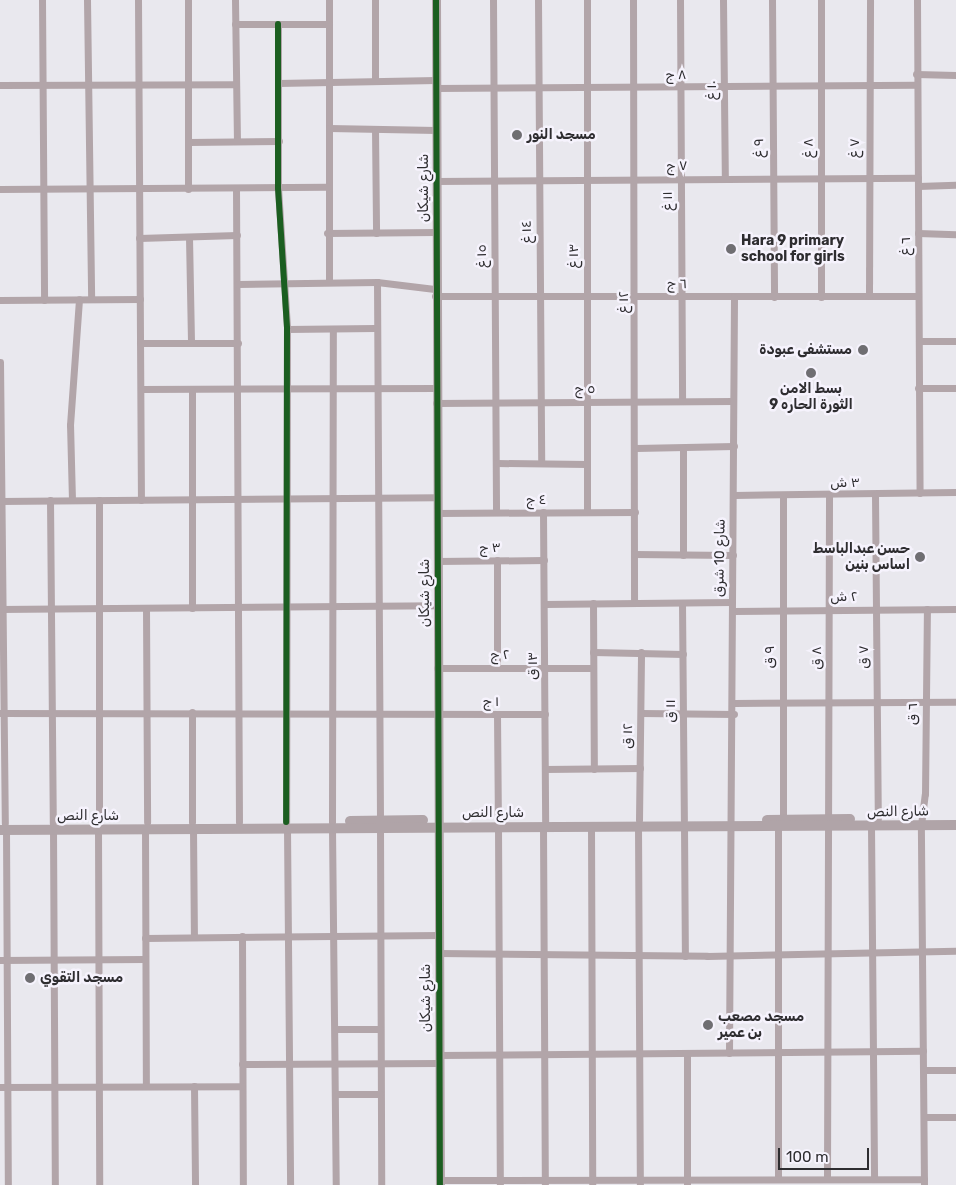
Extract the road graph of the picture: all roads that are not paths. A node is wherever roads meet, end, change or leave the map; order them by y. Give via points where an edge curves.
1 (42, 0) edge
2 (87, 0) edge
3 (138, 0) edge
4 (188, 0) edge
5 (235, 0) edge
6 (329, 0) edge
7 (375, 0) edge
8 (436, 0) edge
9 (493, 0) edge
10 (538, 0) edge
11 (587, 0) edge
12 (633, 0) edge
13 (680, 0) edge
14 (723, 0) edge
15 (772, 0) edge
16 (822, 0) edge
17 (870, 0) edge
18 (917, 0) edge
19 (235, 24) junction
20 (278, 24) junction
21 (329, 24) junction
22 (916, 74) junction
23 (956, 75) edge
24 (375, 81) junction
25 (328, 83) junction
26 (0, 84) edge
27 (42, 84) junction
28 (88, 84) junction
29 (188, 84) junction
30 (235, 84) junction
31 (278, 84) junction
32 (436, 84) junction
33 (821, 84) junction
34 (138, 85) junction
35 (772, 85) junction
36 (868, 85) junction
37 (916, 85) junction
38 (724, 86) junction
39 (586, 87) junction
40 (680, 87) junction
41 (494, 88) junction
42 (539, 88) junction
43 (634, 88) junction
44 (329, 128) junction
45 (375, 129) junction
46 (436, 130) junction
47 (237, 141) junction
48 (279, 141) junction
49 (189, 142) junction
50 (681, 178) junction
51 (634, 179) junction
52 (724, 179) junction
53 (771, 179) junction
54 (821, 179) junction
55 (867, 179) junction
56 (538, 180) junction
57 (587, 180) junction
58 (436, 181) junction
59 (494, 181) junction
60 (918, 182) junction
61 (956, 185) edge
62 (327, 187) junction
63 (236, 188) junction
64 (278, 188) junction
65 (0, 189) edge
66 (44, 189) junction
67 (89, 189) junction
68 (138, 189) junction
69 (188, 189) junction
70 (436, 232) junction
71 (327, 233) junction
72 (376, 233) junction
73 (918, 233) junction
74 (956, 234) edge
75 (237, 236) junction
76 (189, 237) junction
77 (139, 238) junction
78 (330, 281) junction
79 (377, 282) junction
80 (286, 283) junction
81 (237, 284) junction
82 (435, 293) junction
83 (541, 295) junction
84 (496, 296) junction
85 (587, 296) junction
86 (637, 296) junction
87 (869, 296) junction
88 (918, 296) junction
89 (682, 297) junction
90 (734, 297) junction
91 (774, 297) junction
92 (821, 297) junction
93 (91, 298) junction
94 (79, 299) junction
95 (140, 299) junction
96 (0, 300) edge
97 (44, 300) junction
98 (375, 328) junction
99 (287, 329) junction
100 (332, 329) junction
101 (919, 341) junction
102 (956, 341) edge
103 (140, 343) junction
104 (191, 343) junction
105 (238, 344) junction
106 (0, 362) edge
107 (286, 388) junction
108 (333, 388) junction
109 (376, 388) junction
110 (436, 388) junction
111 (918, 388) junction
112 (956, 388) edge
113 (141, 389) junction
114 (238, 389) junction
115 (192, 390) junction
116 (497, 401) junction
117 (588, 401) junction
118 (682, 401) junction
119 (733, 401) junction
120 (540, 402) junction
121 (635, 402) junction
122 (436, 403) junction
123 (734, 446) junction
124 (636, 448) junction
125 (683, 448) junction
126 (497, 463) junction
127 (542, 463) junction
128 (587, 464) junction
129 (956, 492) edge
130 (920, 493) junction
131 (734, 495) junction
132 (783, 495) junction
133 (875, 495) junction
134 (828, 496) junction
135 (332, 497) junction
136 (378, 497) junction
137 (437, 497) junction
138 (286, 498) junction
139 (190, 499) junction
140 (238, 499) junction
141 (50, 500) junction
142 (72, 500) junction
143 (99, 500) junction
144 (141, 500) junction
145 (2, 501) edge
146 (496, 512) junction
147 (543, 512) junction
148 (587, 512) junction
149 (635, 512) junction
150 (437, 513) junction
151 (634, 554) junction
152 (683, 555) junction
153 (733, 555) junction
154 (497, 560) junction
155 (544, 560) junction
156 (437, 561) junction
157 (732, 602) junction
158 (593, 603) junction
159 (634, 603) junction
160 (682, 603) junction
161 (545, 604) junction
162 (437, 605) junction
163 (378, 606) junction
164 (284, 607) junction
165 (332, 607) junction
166 (100, 608) junction
167 (146, 608) junction
168 (192, 608) junction
169 (238, 608) junction
170 (956, 608) edge
171 (2, 609) edge
172 (51, 609) junction
173 (876, 609) junction
174 (927, 609) junction
175 (782, 610) junction
176 (828, 610) junction
177 (733, 611) junction
178 (593, 652) junction
179 (641, 652) junction
180 (683, 654) junction
181 (437, 668) junction
182 (497, 668) junction
183 (545, 668) junction
184 (592, 668) junction
185 (877, 702) junction
186 (925, 702) junction
187 (956, 702) edge
188 (734, 703) junction
189 (830, 703) junction
190 (783, 704) junction
191 (334, 711) junction
192 (146, 712) junction
193 (192, 712) junction
194 (239, 712) junction
195 (285, 712) junction
196 (379, 712) junction
197 (640, 712) junction
198 (3, 713) edge
199 (52, 713) junction
200 (99, 713) junction
201 (438, 713) junction
202 (683, 713) junction
203 (497, 714) junction
204 (545, 714) junction
205 (734, 714) junction
206 (640, 768) junction
207 (545, 769) junction
208 (594, 769) junction
209 (956, 819) edge
210 (238, 822) junction
211 (921, 822) junction
212 (639, 823) junction
213 (684, 823) junction
214 (730, 823) junction
215 (780, 823) junction
216 (828, 823) junction
217 (875, 823) junction
218 (438, 824) junction
219 (498, 824) junction
220 (544, 824) junction
221 (192, 825) junction
222 (286, 825) junction
223 (332, 825) junction
224 (380, 825) junction
225 (956, 825) edge
226 (53, 826) junction
227 (98, 826) junction
228 (146, 826) junction
229 (591, 826) junction
230 (3, 827) edge
231 (439, 935) junction
232 (194, 936) junction
233 (242, 936) junction
234 (289, 936) junction
235 (380, 936) junction
236 (336, 937) junction
237 (145, 938) junction
238 (827, 951) junction
239 (872, 951) junction
240 (922, 951) junction
241 (956, 951) edge
242 (592, 952) junction
243 (640, 952) junction
244 (778, 952) junction
245 (439, 953) junction
246 (498, 953) junction
247 (543, 953) junction
248 (727, 954) junction
249 (685, 956) junction
250 (99, 959) junction
251 (145, 959) junction
252 (3, 960) edge
253 (52, 960) junction
254 (336, 1029) junction
255 (380, 1029) junction
256 (923, 1051) junction
257 (640, 1052) junction
258 (872, 1052) junction
259 (544, 1053) junction
260 (593, 1053) junction
261 (687, 1053) junction
262 (729, 1053) junction
263 (826, 1053) junction
264 (500, 1054) junction
265 (778, 1054) junction
266 (439, 1059) junction
267 (289, 1063) junction
268 (242, 1064) junction
269 (336, 1064) junction
270 (380, 1064) junction
271 (923, 1070) junction
272 (956, 1070) edge
273 (99, 1086) junction
274 (146, 1086) junction
275 (194, 1086) junction
276 (242, 1086) junction
277 (4, 1087) edge
278 (53, 1087) junction
279 (337, 1094) junction
280 (380, 1094) junction
281 (924, 1117) junction
282 (956, 1117) edge
283 (687, 1177) junction
284 (827, 1178) junction
285 (778, 1179) junction
286 (874, 1179) junction
287 (640, 1181) edge
288 (851, 1181) edge
289 (500, 1182) edge
290 (545, 1182) edge
291 (592, 1182) edge
292 (738, 1182) edge
293 (797, 1182) edge
294 (924, 1182) edge
295 (440, 1183) edge
296 (8, 1185) edge
297 (55, 1185) edge
298 (99, 1185) edge
299 (194, 1185) edge
300 (243, 1185) edge
301 (290, 1185) edge
302 (336, 1185) edge
303 (381, 1185) edge
304 (687, 1185) edge

1 - 27 street
2 - 28 street
3 - 34 street
4 - 29 street
5 - 19 street
6 - 21 street
7 - 24 street
8 - 32 street, شارع شيكان
9 - 41 street, ١٥ غ
10 - 42 street, ١٤ غ
11 - 39 street, ١٣ غ
12 - 43 street, ١٢ غ
13 - 40 street, ١١ غ
14 - 38 street, ١٠ غ
15 - 35 street, ٩ غ
16 - 33 street, ٨ غ
17 - 36 street, ٧ غ
18 - 22 street, ٦ غ
19 - 20 street
19 - 30 street
20 - 21 street
20 - 31 street
21 - 25 street
22 - 23 street
22 - 37 street, ٦ غ
24 - 25 street, ٨ ج
24 - 32 street, ٨ ج
25 - 31 street, ٨ ج
25 - 44 street
26 - 27 street
27 - 28 street
27 - 66 street
28 - 34 street
28 - 67 street
29 - 30 street
29 - 34 street
29 - 49 street
30 - 47 street
31 - 48 street
32 - 41 street, ٨ ج
32 - 46 street, شارع شيكان
33 - 35 street, ٨ ج
33 - 36 street, ٨ ج
33 - 54 street, ٨ غ
34 - 68 street
35 - 38 street, ٨ ج
35 - 53 street, ٩ غ
36 - 37 street, ٨ ج
36 - 55 street, ٧ غ
37 - 60 street, ٦ غ
38 - 40 street, ٨ ج
38 - 52 street, ١٠ غ
39 - 42 street, ٨ ج
39 - 43 street, ٨ ج
39 - 57 street, ١٣ غ
40 - 43 street, ٨ ج
40 - 50 street, ١١ غ
41 - 42 street, ٨ ج
41 - 59 street, ١٥ غ
42 - 56 street, ١٤ غ
43 - 51 street, ١٢ غ
44 - 45 street
44 - 62 street
45 - 46 street
45 - 72 street
46 - 58 street, شارع شيكان
47 - 48 street
47 - 49 street
48 - 64 street
49 - 69 street
50 - 51 street, ٧ ج
50 - 52 street, ٧ ج
50 - 89 street, ١١ غ
51 - 57 street, ٧ ج
51 - 86 street, ١٢ غ
52 - 53 street, ٧ ج
53 - 54 street, ٧ ج
53 - 91 street, ٩ غ
54 - 55 street, ٧ ج
54 - 92 street, ٨ غ
55 - 60 street, ٧ ج
55 - 87 street, ٧ غ
56 - 57 street, ٧ ج
56 - 59 street, ٧ ج
56 - 83 street, ١٤ غ
57 - 85 street, ١٣ غ
58 - 59 street, ٧ ج
58 - 70 street, شارع شيكان
59 - 84 street, ١٥ غ
60 - 61 street, ٧ ج
60 - 73 street, ٦ غ
62 - 64 street
62 - 71 street
63 - 64 street
63 - 69 street
63 - 75 street
64 - 80 street
65 - 66 street
66 - 67 street
66 - 97 street
67 - 68 street
67 - 93 street
68 - 69 street
68 - 77 street
70 - 72 street
70 - 82 street, شارع شيكان
71 - 72 street
71 - 78 street
73 - 74 street
73 - 88 street, ٦ غ
75 - 76 street
75 - 81 street
76 - 77 street
76 - 104 street
77 - 95 street
78 - 79 street, ٦ ج
78 - 80 street, ٦ ج
79 - 82 street, ٦ ج
79 - 98 street
80 - 81 street, ٦ ج
80 - 99 street
81 - 105 street
82 - 84 street, ٦ ج
82 - 110 street, شارع شيكان
83 - 84 street, ٦ ج
83 - 85 street, ٦ ج
83 - 120 street, ١٤ غ
84 - 116 street, ١٥ غ
85 - 86 street, ٦ ج
85 - 117 street, ١٣ غ
86 - 89 street, ٦ ج
86 - 121 street, ١٢ غ
87 - 88 street, ٦ ج
87 - 92 street, ٦ ج
88 - 101 street, ٦ غ
89 - 90 street, ٦ ج
89 - 118 street, ١١ غ
90 - 91 street, ٦ ج
90 - 119 street, شارع 10 شرق
91 - 92 street, ٦ ج
93 - 94 street
93 - 95 street
94 - 97 street
94 - 142 street via 70,425
95 - 103 street
96 - 97 street
98 - 100 street
98 - 109 street
99 - 100 street
99 - 107 street
100 - 108 street
101 - 102 street
101 - 111 street, ٦ غ
103 - 104 street
103 - 113 street
104 - 105 street
105 - 114 street
106 - 145 street
107 - 108 street
107 - 114 street
107 - 138 street
108 - 109 street
108 - 135 street
109 - 110 street
109 - 136 street
110 - 122 street, شارع شيكان
111 - 112 street
111 - 130 street, ٦ غ
113 - 115 street
113 - 144 street
114 - 115 street
114 - 140 street
115 - 139 street
116 - 120 street, ٥ ج
116 - 122 street, ٥ ج
116 - 126 street, ١٥ غ
117 - 120 street, ٥ ج
117 - 121 street, ٥ ج
117 - 128 street, ١٣ غ
118 - 119 street, ٥ ج
118 - 121 street, ٥ ج
119 - 123 street, شارع 10 شرق
120 - 127 street, ١٤ غ
121 - 124 street, ١٢ غ
122 - 137 street, شارع شيكان
123 - 125 street
123 - 131 street, شارع 10 شرق
124 - 125 street
124 - 149 street, ١٢ غ
125 - 152 street
126 - 127 street
126 - 146 street, ١٥ غ
127 - 128 street
128 - 148 street, ١٣ غ
129 - 130 street, ٣ ش
130 - 133 street, ٣ ش
131 - 132 street, ٣ ش
131 - 153 street, شارع 10 شرق
132 - 134 street, ٣ ش
132 - 175 street, ٩ ق
133 - 134 street, ٣ ش
133 - 173 street, ٧ ق
134 - 176 street, ٨ ق
135 - 136 street
135 - 138 street
135 - 165 street
136 - 137 street
136 - 163 street
137 - 150 street, شارع شيكان
138 - 140 street
138 - 164 street
139 - 140 street
139 - 144 street
139 - 168 street
140 - 169 street
141 - 142 street
141 - 145 street
141 - 172 street
142 - 143 street
143 - 144 street
143 - 166 street
145 - 171 street
146 - 147 street, ٤ ج
146 - 150 street, ٤ ج
147 - 148 street, ٤ ج
147 - 155 street, ١٣ ق
148 - 149 street, ٤ ج
149 - 151 street, ١٢ غ
150 - 156 street, شارع شيكان
151 - 152 street
151 - 159 street, ١٢ غ
152 - 153 street
153 - 157 street, شارع 10 شرق
154 - 155 street, ٣ ج
154 - 156 street, ٣ ج
154 - 182 street
155 - 161 street, ١٣ ق
156 - 162 street, شارع شيكان
157 - 160 street
157 - 177 street, شارع 10 شرق
158 - 159 street
158 - 161 street
158 - 178 street
159 - 160 street
160 - 180 street, ١١ ق
161 - 183 street, ١٣ ق
162 - 163 street
162 - 181 street, شارع شيكان
163 - 165 street
163 - 196 street
164 - 165 street
164 - 169 street
164 - 195 street
165 - 191 street
166 - 167 street
166 - 172 street
166 - 200 street
167 - 168 street
167 - 192 street
168 - 169 street
169 - 194 street
170 - 174 street, ٢ ش
171 - 172 street
171 - 198 street
172 - 199 street
173 - 174 street, ٢ ش
173 - 176 street, ٢ ش
173 - 185 street, ٧ ق
174 - 186 street, ٦ ق
175 - 176 street, ٢ ش
175 - 177 street, ٢ ش
175 - 190 street, ٩ ق
176 - 189 street, ٨ ق
177 - 188 street, شارع 10 شرق
178 - 179 street
178 - 184 street
179 - 180 street
179 - 197 street, ١٢ ق
180 - 202 street, ١١ ق
181 - 182 street, ٢ ج
181 - 201 street, شارع شيكان
182 - 183 street, ٢ ج
183 - 184 street, ٢ ج
183 - 204 street, ١٣ ق
184 - 208 street
185 - 186 street
185 - 189 street
185 - 217 street, ٧ ق
186 - 187 street
186 - 211 street, ٦ ق
188 - 190 street
188 - 205 street, شارع 10 شرق
189 - 190 street
189 - 216 street, ٨ ق
190 - 215 street, ٩ ق
191 - 195 street, ١ ج
191 - 196 street, ١ ج
191 - 223 street
192 - 193 street, ١ ج
192 - 200 street, ١ ج
192 - 228 street
193 - 194 street, ١ ج
193 - 221 street
194 - 195 street, ١ ج
194 - 210 street
195 - 222 street
196 - 201 street, ١ ج
196 - 224 street
197 - 202 street
197 - 206 street, ١٢ ق
198 - 199 street, ١ ج
198 - 230 street
199 - 200 street, ١ ج
199 - 226 street
200 - 227 street
201 - 203 street, ١ ج
201 - 218 street, شارع شيكان
202 - 205 street
202 - 213 street, ١١ ق
203 - 204 street, ١ ج
203 - 219 street
204 - 207 street, ١٣ ق
205 - 214 street, شارع 10 شرق
206 - 208 street
206 - 212 street, ١٢ ق
207 - 208 street
207 - 220 street, ١٣ ق
209 - 211 main road, شارع النص
210 - 221 main road, شارع النص
210 - 222 main road, شارع النص
211 - 217 main road, شارع النص
211 - 225 main road, شارع النص
211 - 240 street, ٦ ق
212 - 213 main road, شارع النص
212 - 220 main road, شارع النص
212 - 229 main road, شارع النص
212 - 243 street, ١٢ ق
213 - 214 main road, شارع النص
213 - 249 street, ١١ ق
214 - 215 main road, شارع النص
214 - 248 street, شارع 10 شرق
215 - 216 main road, شارع النص
215 - 244 street, ٩ ق
216 - 217 main road, شارع النص
216 - 238 street, ٨ ق
217 - 239 street, ٧ ق
218 - 219 main road, شارع النص
218 - 224 main road, شارع النص
218 - 231 street, شارع شيكان
219 - 220 main road, شارع النص
219 - 246 street
220 - 229 main road, شارع النص
220 - 247 street, ١٣ ق
221 - 222 main road, شارع النص
221 - 228 main road, شارع النص
221 - 232 street
222 - 223 main road, شارع النص
222 - 234 street
223 - 224 main road, شارع النص
223 - 236 street
224 - 235 street
226 - 227 main road, شارع النص
226 - 230 main road, شارع النص
226 - 253 street
227 - 228 main road, شارع النص
227 - 250 street
228 - 237 street
229 - 242 street
230 - 252 street
231 - 235 street
231 - 245 street, شارع شيكان
232 - 233 street
232 - 237 street
233 - 234 street
233 - 268 street
234 - 236 street
234 - 267 street
235 - 236 street
235 - 255 street
236 - 254 street
237 - 251 street
238 - 239 street
238 - 244 street
238 - 263 street, ٨ ق
239 - 240 street
239 - 258 street, ٧ ق
240 - 241 street
240 - 256 street, ٦ ق
242 - 243 street
242 - 247 street
242 - 260 street
243 - 249 street
243 - 257 street, ١٢ ق
244 - 248 street
244 - 265 street, ٩ ق
245 - 246 street
245 - 266 street, شارع شيكان
246 - 247 street
246 - 264 street
247 - 259 street, ١٣ ق
248 - 249 street
248 - 262 street, شارع 10 شرق
250 - 251 street
250 - 253 street
250 - 273 street
251 - 274 street
252 - 253 street
252 - 277 street
253 - 278 street
254 - 255 street
254 - 269 street
255 - 270 street
256 - 258 street
256 - 271 street, ٦ ق
257 - 260 street
257 - 261 street
257 - 287 street, ١٢ ق
258 - 263 street
258 - 286 street, ٧ ق
259 - 260 street
259 - 264 street
259 - 290 street, ١٣ ق
260 - 291 street
261 - 262 street
261 - 283 street
262 - 265 street
263 - 265 street
263 - 284 street, ٨ ق
264 - 266 street
264 - 289 street
265 - 285 street, ٩ ق
266 - 270 street
266 - 295 street, شارع شيكان
267 - 268 street
267 - 269 street
267 - 301 street
268 - 276 street
269 - 270 street
269 - 279 street
270 - 280 street
271 - 272 street
271 - 281 street, ٦ ق
273 - 274 street
273 - 278 street
273 - 298 street
274 - 275 street
275 - 276 street
275 - 299 street
276 - 300 street
277 - 278 street
277 - 296 street
278 - 297 street
279 - 280 street
279 - 302 street
280 - 303 street
281 - 282 street
281 - 294 street, ٦ ق
283 - 287 street
283 - 292 street
283 - 304 street
284 - 288 street
284 - 293 street
285 - 292 street
285 - 293 street
286 - 288 street
286 - 294 street
287 - 291 street
289 - 290 street
289 - 295 street
290 - 291 street

